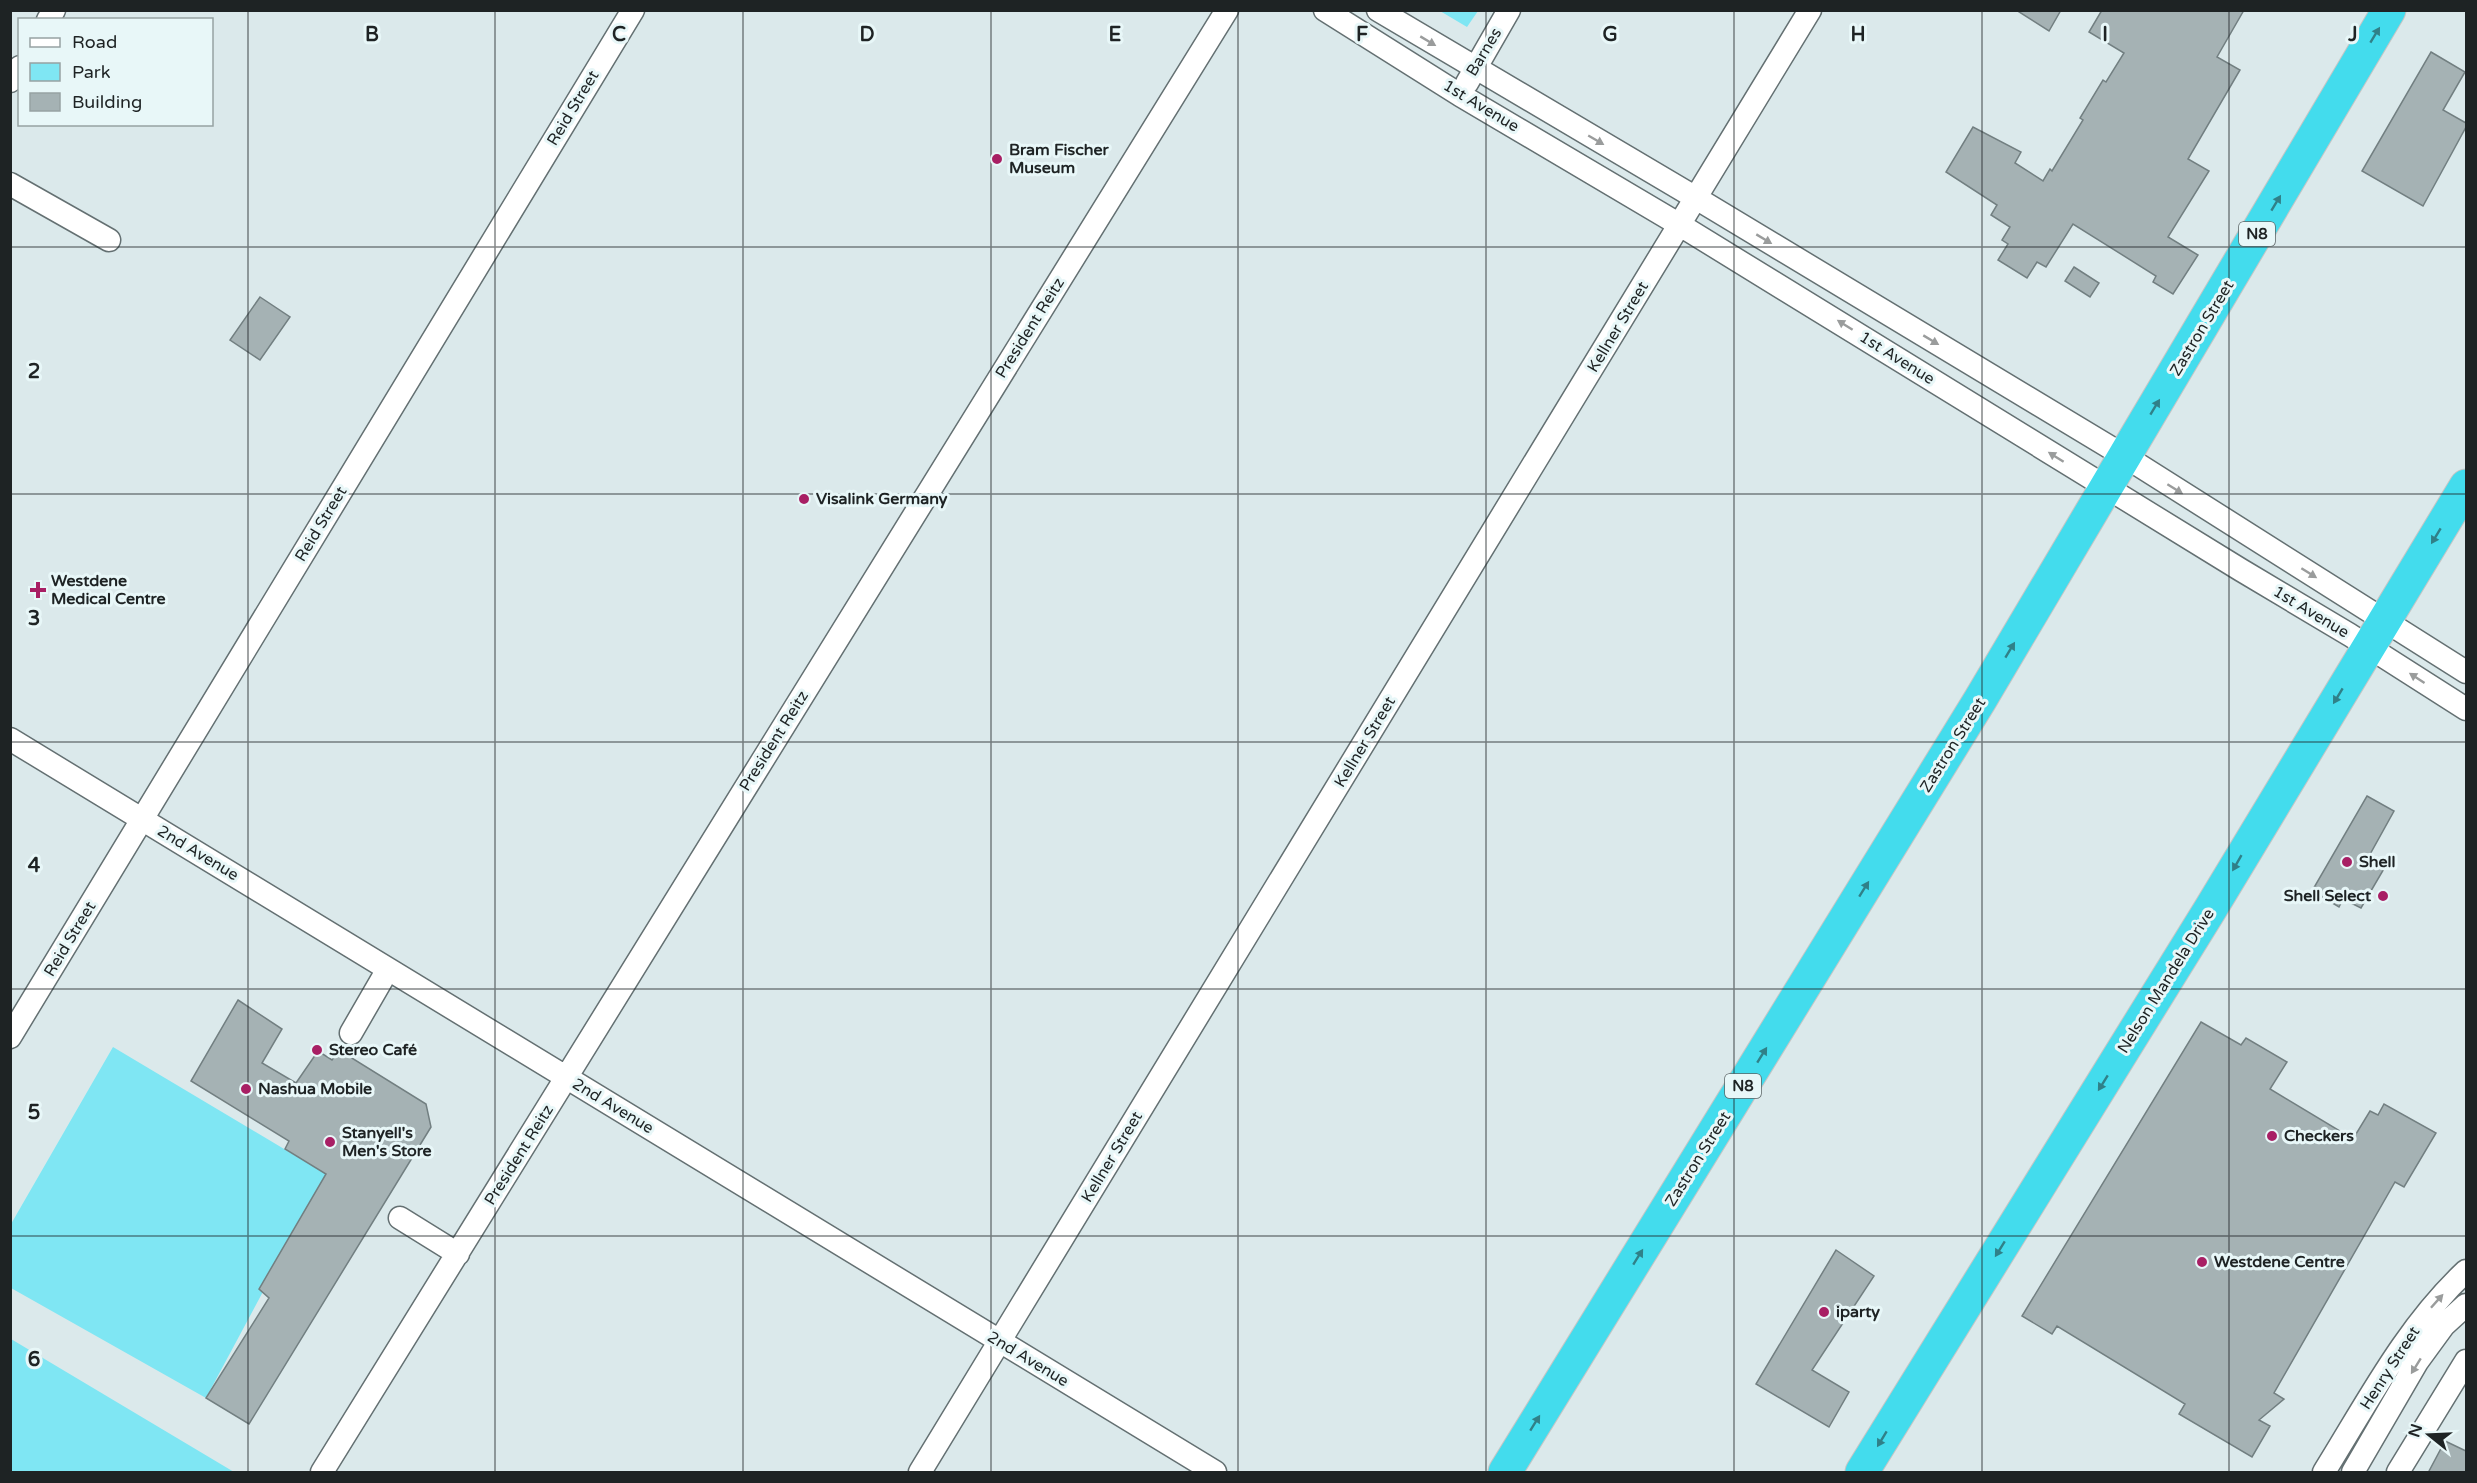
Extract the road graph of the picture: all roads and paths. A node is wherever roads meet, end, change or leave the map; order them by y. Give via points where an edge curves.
1 (633, 10) edge
2 (1227, 10) edge
3 (1325, 10) edge
4 (1378, 10) edge
5 (1509, 10) edge
6 (1810, 10) edge
7 (2389, 10) edge
8 (1474, 69) junction
9 (1460, 95) junction
10 (10, 184) edge
11 (1696, 198) junction
12 (1680, 225) junction
13 (109, 240) dead end
14 (2126, 457) junction
15 (2466, 486) edge
16 (2106, 488) junction
17 (2377, 633) junction
18 (2466, 672) edge
19 (2466, 710) edge
20 (10, 739) edge
21 (142, 820) junction
22 (388, 969) junction
23 (351, 1033) dead end
24 (10, 1037) edge
25 (566, 1078) junction
26 (400, 1218) dead end
27 (458, 1254) junction
28 (2466, 1271) edge
29 (2466, 1305) edge
30 (1000, 1341) junction
31 (2466, 1361) edge
32 (2466, 1388) edge
33 (322, 1473) edge
34 (920, 1473) edge
35 (1215, 1473) edge
36 (1505, 1473) edge
37 (1862, 1473) edge
38 (2324, 1473) edge
39 (2353, 1473) edge
40 (2398, 1473) edge
41 (2416, 1473) edge

1 - 21 street, Reid Street
2 - 25 street, President Reitz
3 - 9 street, 1st Avenue
4 -> 8 street, 1st Avenue
5 - 8 street, Barnes
6 - 11 street, Kellner Street
14 -> 7 highway, Zastron Street / N8
8 - 9 street, Barnes
8 -> 11 street, 1st Avenue
9 - 12 street, 1st Avenue
10 - 13 street
11 - 12 street, Kellner Street
11 -> 14 street, 1st Avenue
16 -> 12 street, 1st Avenue
12 - 30 street, Kellner Street
14 - 16 highway, Zastron Street / N8
14 -> 17 street, 1st Avenue
15 -> 17 highway, Nelson Mandela Drive
16 - 17 street, 1st Avenue
36 -> 16 highway, Zastron Street / N8
17 - 18 street, 1st Avenue
19 -> 17 street, 1st Avenue
17 -> 37 highway, Nelson Mandela Drive
20 - 21 street, 2nd Avenue
21 - 22 street, 2nd Avenue
21 - 24 street, Reid Street
22 - 23 street
22 - 25 street, 2nd Avenue
25 - 27 street, President Reitz
25 - 30 street, 2nd Avenue
26 - 27 street
27 - 33 street, President Reitz
38 -> 28 street, Henry Street via 2402,1346
29 -> 39 street, Henry Street via 2444,1325 2417,1362
30 - 34 street, Kellner Street
30 - 35 street, 2nd Avenue
31 - 40 street
32 - 41 street

